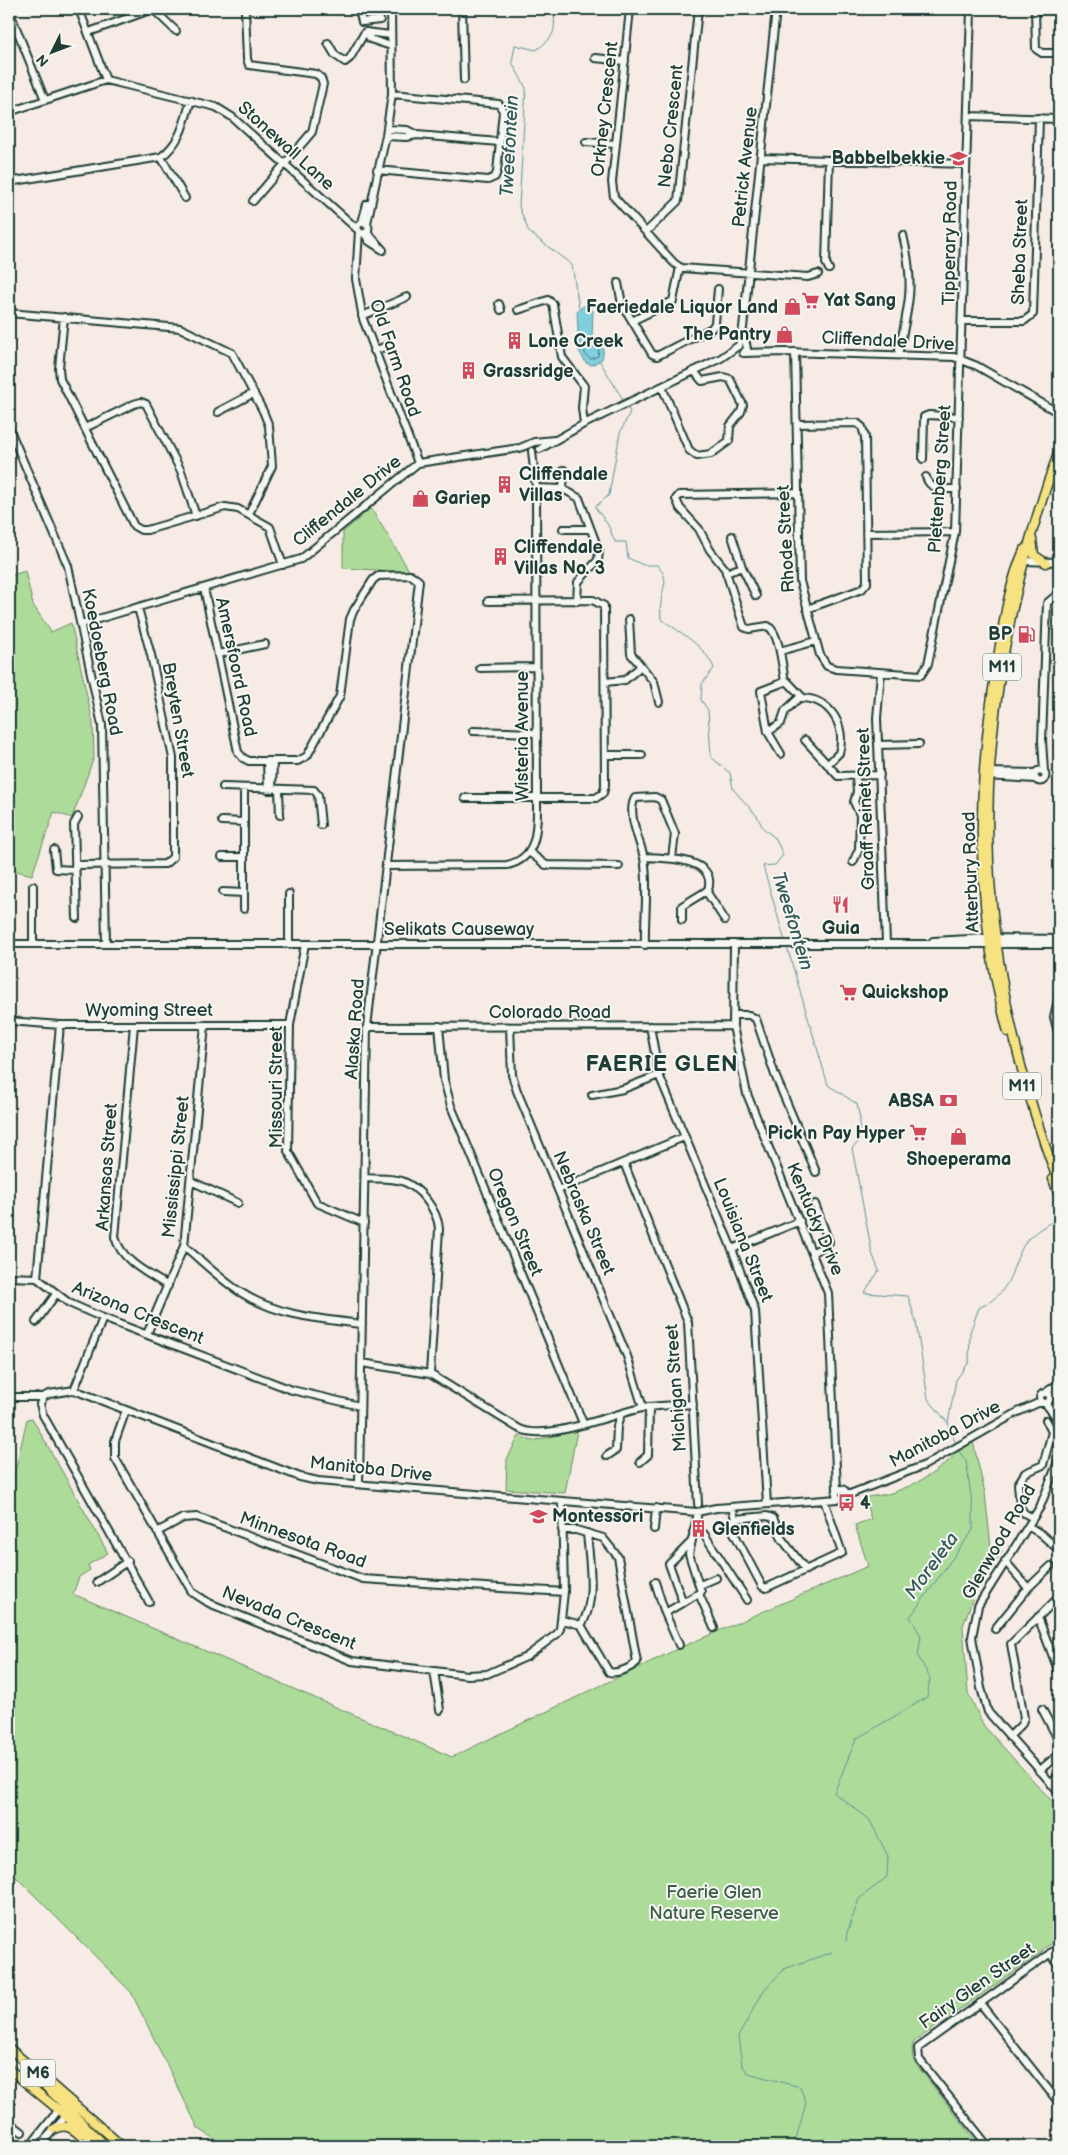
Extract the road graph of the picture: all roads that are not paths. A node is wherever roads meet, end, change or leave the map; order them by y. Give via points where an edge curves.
1 (79, 9) edge
2 (153, 9) edge
3 (244, 9) edge
4 (359, 9) edge
5 (462, 9) edge
6 (630, 9) edge
7 (698, 9) edge
8 (776, 9) edge
9 (971, 9) edge
10 (1035, 9) edge
11 (9, 10) edge
12 (391, 12) edge
13 (380, 20) dead end
14 (176, 31) dead end
15 (88, 32) junction
16 (367, 32) junction
17 (391, 35) junction
18 (328, 43) dead end
19 (392, 46) junction
20 (1059, 54) edge
21 (595, 58) dead end
22 (625, 61) junction
23 (106, 80) junction
24 (464, 80) dead end
25 (392, 94) junction
26 (45, 100) junction
27 (190, 100) junction
28 (9, 112) edge
29 (968, 116) junction
30 (1039, 118) junction
31 (1059, 119) edge
32 (386, 132) junction
33 (499, 142) junction
34 (586, 142) dead end
35 (616, 144) junction
36 (161, 157) junction
37 (761, 158) junction
38 (830, 160) junction
39 (285, 164) junction
40 (966, 164) junction
41 (377, 170) junction
42 (9, 182) edge
43 (184, 198) dead end
44 (253, 201) dead end
45 (362, 228) junction
46 (646, 232) junction
47 (903, 235) dead end
48 (680, 267) junction
49 (829, 269) dead end
50 (749, 273) junction
51 (818, 274) dead end
52 (618, 283) dead end
53 (718, 289) dead end
54 (407, 297) dead end
55 (518, 310) dead end
56 (9, 313) edge
57 (362, 316) junction
58 (64, 317) junction
59 (632, 321) junction
60 (963, 321) junction
61 (389, 345) dead end
62 (742, 348) junction
63 (374, 351) junction
64 (795, 352) junction
65 (898, 355) junction
66 (961, 359) junction
67 (694, 371) junction
68 (662, 387) junction
69 (254, 393) junction
70 (218, 412) dead end
71 (1059, 413) edge
72 (959, 417) junction
73 (584, 424) junction
74 (797, 424) junction
75 (9, 428) edge
76 (85, 428) junction
77 (535, 448) junction
78 (1059, 451) edge
79 (923, 459) dead end
80 (418, 463) junction
81 (564, 470) dead end
82 (926, 477) dead end
83 (536, 488) junction
84 (564, 489) junction
85 (957, 489) junction
86 (798, 493) junction
87 (249, 514) junction
88 (196, 516) junction
89 (590, 529) junction
90 (1032, 529) junction
91 (563, 530) dead end
92 (954, 532) junction
93 (866, 533) junction
94 (732, 536) dead end
95 (1022, 561) junction
96 (1059, 562) edge
97 (1046, 563) junction
98 (283, 565) junction
99 (742, 568) junction
100 (726, 573) junction
101 (204, 588) junction
102 (1059, 593) edge
103 (756, 596) dead end
104 (488, 601) dead end
105 (536, 601) junction
106 (577, 601) junction
107 (138, 608) junction
108 (807, 609) junction
109 (629, 619) dead end
110 (81, 624) junction
111 (816, 641) junction
112 (265, 644) dead end
113 (780, 651) junction
114 (218, 654) junction
115 (640, 666) junction
116 (536, 667) junction
117 (480, 668) dead end
118 (880, 673) junction
119 (785, 681) junction
120 (605, 682) junction
121 (803, 698) junction
122 (659, 702) dead end
123 (473, 731) dead end
124 (768, 732) junction
125 (537, 733) junction
126 (804, 740) dead end
127 (919, 744) dead end
128 (878, 745) junction
129 (780, 754) dead end
130 (606, 755) junction
131 (642, 755) dead end
132 (270, 761) junction
133 (828, 764) junction
134 (988, 774) junction
135 (856, 776) junction
136 (880, 776) junction
137 (223, 787) dead end
138 (244, 788) junction
139 (273, 790) junction
140 (465, 798) dead end
141 (537, 798) junction
142 (280, 815) dead end
143 (78, 817) dead end
144 (222, 821) dead end
145 (244, 822) junction
146 (320, 825) dead end
147 (54, 850) dead end
148 (529, 852) junction
149 (222, 857) dead end
150 (244, 857) junction
151 (644, 857) junction
152 (672, 858) junction
153 (853, 862) dead end
154 (105, 866) junction
155 (387, 866) junction
156 (619, 866) dead end
157 (75, 868) junction
158 (33, 886) dead end
159 (706, 891) junction
160 (223, 892) dead end
161 (244, 893) junction
162 (289, 894) dead end
163 (244, 909) dead end
164 (77, 918) dead end
165 (682, 920) dead end
166 (725, 920) dead end
167 (1059, 938) edge
168 (992, 941) junction
169 (886, 943) junction
170 (9, 944) edge
171 (33, 944) junction
172 (106, 944) junction
173 (289, 944) junction
174 (305, 944) junction
175 (377, 944) junction
176 (734, 944) junction
177 (1059, 944) edge
178 (644, 945) junction
179 (1059, 996) edge
180 (733, 1015) junction
181 (9, 1020) edge
182 (60, 1025) junction
183 (134, 1025) junction
184 (205, 1025) junction
185 (290, 1025) junction
186 (439, 1026) junction
187 (650, 1026) junction
188 (733, 1026) junction
189 (367, 1027) junction
190 (510, 1027) junction
191 (1059, 1036) edge
192 (659, 1075) junction
193 (592, 1095) dead end
194 (684, 1137) junction
195 (624, 1163) junction
196 (816, 1172) dead end
197 (366, 1178) junction
198 (191, 1181) junction
199 (1059, 1184) edge
200 (558, 1190) junction
201 (1059, 1196) edge
202 (238, 1203) dead end
203 (815, 1204) dead end
204 (800, 1221) junction
205 (364, 1223) junction
206 (184, 1246) junction
207 (732, 1249) junction
208 (812, 1252) junction
209 (9, 1277) edge
210 (37, 1278) junction
211 (168, 1286) junction
212 (56, 1294) junction
213 (103, 1318) junction
214 (36, 1322) dead end
215 (362, 1324) junction
216 (147, 1334) junction
217 (362, 1363) junction
218 (430, 1374) junction
219 (1059, 1383) edge
220 (74, 1390) junction
221 (1059, 1390) edge
222 (1043, 1394) junction
223 (43, 1397) junction
224 (9, 1398) edge
225 (1047, 1401) junction
226 (693, 1404) junction
227 (360, 1406) junction
228 (646, 1408) junction
229 (126, 1410) junction
230 (1018, 1412) junction
231 (621, 1414) junction
232 (1059, 1416) edge
233 (1046, 1420) dead end
234 (1059, 1421) edge
235 (584, 1423) junction
236 (607, 1456) dead end
237 (1059, 1460) edge
238 (640, 1462) dead end
239 (359, 1484) junction
240 (840, 1493) junction
241 (824, 1500) junction
242 (562, 1502) junction
243 (767, 1504) junction
244 (732, 1507) junction
245 (656, 1508) junction
246 (698, 1509) junction
247 (1033, 1518) junction
248 (735, 1519) junction
249 (1028, 1526) junction
250 (654, 1529) dead end
251 (562, 1530) junction
252 (157, 1532) junction
253 (693, 1532) junction
254 (587, 1533) junction
255 (691, 1542) junction
256 (1059, 1550) edge
257 (128, 1561) junction
258 (1005, 1561) junction
259 (1051, 1566) dead end
260 (806, 1570) junction
261 (716, 1578) dead end
262 (97, 1582) dead end
263 (655, 1582) dead end
264 (700, 1585) junction
265 (1028, 1588) junction
266 (564, 1592) junction
267 (699, 1594) junction
268 (1059, 1597) edge
269 (746, 1600) dead end
270 (149, 1602) dead end
271 (683, 1603) junction
272 (665, 1613) junction
273 (1038, 1617) junction
274 (562, 1620) junction
275 (581, 1625) junction
276 (714, 1628) dead end
277 (995, 1629) dead end
278 (679, 1644) dead end
279 (1058, 1670) edge
280 (434, 1671) junction
281 (1042, 1709) dead end
282 (440, 1710) dead end
283 (1009, 1737) junction
284 (1059, 1741) edge
285 (1059, 1754) edge
286 (1040, 1771) junction
287 (1059, 1775) edge
288 (1051, 1784) junction
289 (1059, 1792) edge
290 (1059, 1947) edge
291 (1050, 1953) junction
292 (1059, 1965) edge
293 (980, 2003) junction
294 (9, 2050) edge
295 (9, 2069) edge
296 (1059, 2103) edge
297 (64, 2104) junction
298 (77, 2105) junction
299 (68, 2113) junction
300 (9, 2122) edge
301 (54, 2129) junction
302 (22, 2132) dead end
303 (30, 2146) edge
304 (39, 2146) edge
305 (92, 2146) edge
306 (99, 2146) edge
307 (106, 2146) edge
308 (122, 2146) edge
309 (988, 2146) edge

1 - 15 street
2 - 14 street
2 - 15 street
3 - 39 street via 249,65 319,76 323,84 315,128
4 - 13 street via 362,22
5 - 24 street
6 - 22 street, Orkney Crescent
7 - 46 street, Nebo Crescent via 678,201
8 - 37 street, Petrick Avenue
9 - 29 street, Tipperary Road
10 - 20 street via 1036,49 1042,53
11 - 26 street
12 - 17 street, Old Farm Road
15 - 23 street
16 - 17 street
16 - 18 street via 345,62 335,55
16 - 19 street via 370,39
17 - 19 street, Old Farm Road
19 - 25 street, Old Farm Road
21 - 22 street
22 - 35 street, Orkney Crescent
23 - 26 street
23 - 27 street, Stonewall Lane
25 - 32 street, Old Farm Road
25 - 33 street via 499,104 503,109
26 - 28 street
27 - 36 street via 181,136
27 - 39 street, Stonewall Lane via 225,111
29 - 30 street
29 - 40 street, Tipperary Road
30 - 31 street
30 - 60 street, Sheba Street via 1033,314 1021,322
32 - 33 street via 406,138
32 - 41 street, Old Farm Road
33 - 41 street via 497,172 492,180
34 - 35 street
35 - 46 street, Orkney Crescent via 612,193
36 - 42 street
36 - 43 street
37 - 38 street
37 - 50 street, Petrick Avenue
38 - 40 street
38 - 49 street via 826,263
39 - 44 street
39 - 45 street, Stonewall Lane via 340,214
40 - 60 street, Tipperary Road
41 - 45 street, Old Farm Road
45 - 57 street, Old Farm Road via 357,261
46 - 48 street, Orkney Crescent
47 - 65 street via 910,262 911,295
48 - 50 street
48 - 59 street via 673,301
50 - 51 street via 808,277
50 - 62 street, Petrick Avenue
52 - 59 street via 620,300
53 - 59 street via 712,328 659,355 652,354
54 - 57 street
55 - 73 street via 547,300 555,307 562,357 583,383
56 - 58 street
57 - 63 street, Old Farm Road
58 - 69 street via 190,331 232,353
58 - 76 street via 59,375
60 - 66 street, Tipperary Road
61 - 63 street
62 - 64 street, Cliffendale Drive
62 - 67 street, Cliffendale Drive
63 - 80 street, Old Farm Road
64 - 65 street, Cliffendale Drive
64 - 74 street, Rhode Street
65 - 66 street, Cliffendale Drive
66 - 71 street, Cliffendale Drive
66 - 72 street, Plettenberg Street
67 - 68 street, Cliffendale Drive
67 - 68 street via 702,381 730,379 743,405 730,426 729,441 710,454 697,456 689,450
68 - 73 street, Cliffendale Drive
69 - 70 street
69 - 87 street via 268,422 272,462
72 - 79 street via 924,416
72 - 85 street, Plettenberg Street
73 - 77 street, Cliffendale Drive
74 - 86 street, Rhode Street
74 - 93 street via 854,422 862,427 865,437
75 - 110 street, Koedoeberg Road via 68,566
76 - 88 street via 136,528 147,530
76 - 88 street via 134,404 146,404 181,471
77 - 80 street, Cliffendale Drive
77 - 83 street, Wisteria Avenue
78 - 90 main road, Atterbury Road / M11
80 - 98 street, Cliffendale Drive via 307,555
81 - 84 street
82 - 85 street via 933,487
83 - 84 street
83 - 105 street, Wisteria Avenue
84 - 89 street via 579,498
85 - 92 street, Plettenberg Street
86 - 100 street via 680,496 676,499
86 - 108 street, Rhode Street via 800,581
87 - 88 street via 229,506
87 - 98 street via 270,527
89 - 91 street
89 - 106 street via 600,557 579,580
90 - 95 main road, Atterbury Road / M11
90 - 97 main road via 1033,553
92 - 93 street
92 - 118 street, Plettenberg Street via 924,673 915,676
93 - 108 street via 865,587
94 - 99 street
95 - 97 street
95 - 134 main road, Atterbury Road / M11 via 1002,665
96 - 97 street
98 - 101 street, Cliffendale Drive
99 - 100 street
99 - 103 street
100 - 113 street via 744,627 771,628
101 - 107 street, Cliffendale Drive
101 - 114 street, Amersfoord Road
102 - 134 street via 1047,603 1042,763 1038,774
104 - 105 street
105 - 106 street
105 - 116 street, Wisteria Avenue
106 - 120 street via 596,601 605,609
107 - 110 street, Cliffendale Drive
107 - 154 street, Breyten Street via 173,758 174,853 171,862 165,864
108 - 111 street, Rhode Street
109 - 115 street via 631,654
110 - 154 street, Koedoeberg Road via 102,730
111 - 113 street
111 - 118 street, Rhode Street via 821,658 830,668
112 - 114 street
113 - 119 street
114 - 132 street, Amersfoord Road via 238,752 248,760
115 - 120 street via 625,680
115 - 122 street via 654,682
116 - 117 street
116 - 125 street, Wisteria Avenue
118 - 128 street, Graaff Reinet Street
119 - 121 street via 790,682
119 - 124 street via 761,691
120 - 130 street
121 - 124 street via 787,708 781,722
121 - 133 street via 828,708 838,721 840,749 838,756
123 - 125 street
124 - 129 street
125 - 141 street, Wisteria Avenue
126 - 133 street
127 - 128 street
128 - 136 street, Graaff Reinet Street
130 - 131 street
130 - 141 street via 605,786 600,796
132 - 139 street
132 - 155 street, Alaska Road via 302,760 313,746 340,696 351,615 373,580 386,575 411,575 418,579
133 - 135 street via 838,776
134 - 168 main road, Atterbury Road / M11
135 - 136 street
135 - 153 street via 854,802 860,815 859,841
136 - 169 street, Graaff Reinet Street
137 - 138 street
138 - 139 street
138 - 145 street
139 - 142 street
139 - 146 street via 317,792
140 - 141 street
141 - 148 street, Wisteria Avenue via 536,839
143 - 157 street via 74,824
144 - 145 street
145 - 150 street
147 - 157 street, Breyten Street via 56,869
148 - 155 street via 517,862 507,865
148 - 156 street via 546,865
149 - 150 street
150 - 161 street
151 - 152 street
151 - 152 street via 636,835 634,800 655,797 662,800 674,829 676,838
151 - 178 street
152 - 159 street via 706,872 709,881
154 - 157 street, Breyten Street
154 - 172 street, Koedoeberg Road
155 - 175 street, Alaska Road
157 - 164 street
158 - 171 street
159 - 165 street via 682,906
159 - 166 street
160 - 161 street
161 - 163 street
162 - 173 street
167 - 168 street, Selikats Causeway
168 - 169 street, Selikats Causeway
168 - 177 street, Selikats Causeway
168 - 199 main road, Atterbury Road / M11 via 1022,1069
168 - 201 main road, Atterbury Road / M11 via 1000,1002 1038,1140
169 - 176 street, Selikats Causeway
170 - 171 street, Selikats Causeway
171 - 172 street, Selikats Causeway
172 - 173 street, Selikats Causeway
173 - 174 street, Selikats Causeway
174 - 175 street, Selikats Causeway
174 - 185 street, Missouri Street
175 - 178 street, Selikats Causeway
175 - 189 street, Alaska Road
176 - 178 street, Selikats Causeway
176 - 180 street, Kentucky Drive
179 - 191 street via 1054,1017
180 - 188 street, Kentucky Drive
180 - 196 street via 749,1015 756,1019 772,1067
181 - 182 street, Wyoming Street
182 - 183 street, Wyoming Street
182 - 210 street
183 - 184 street, Wyoming Street
183 - 211 street, Arkansas Street via 115,1237 128,1259
184 - 185 street, Wyoming Street
184 - 198 street, Mississippi Street
185 - 205 street, Missouri Street via 287,1147 290,1156 317,1203
186 - 189 street, Colorado Road
186 - 190 street, Colorado Road
186 - 235 street, Oregon Street via 444,1080 451,1106
187 - 188 street, Colorado Road
187 - 190 street, Colorado Road
187 - 192 street, Louisiana Street
188 - 204 street, Kentucky Drive via 749,1100
189 - 197 street, Alaska Road
190 - 200 street, Nebraska Street via 513,1079
192 - 193 street via 623,1089
192 - 194 street, Louisiana Street
194 - 195 street
194 - 207 street, Louisiana Street
195 - 200 street
195 - 226 street, Michigan Street via 688,1322
197 - 205 street, Alaska Road
197 - 218 street via 394,1179 409,1184 437,1216 439,1229
198 - 202 street
198 - 206 street, Mississippi Street
200 - 228 street, Nebraska Street
203 - 208 street via 829,1242
204 - 207 street
204 - 208 street, Kentucky Drive
205 - 215 street, Alaska Road
206 - 211 street, Mississippi Street
206 - 215 street via 231,1286 252,1299 300,1316
207 - 243 street, Louisiana Street via 757,1319
208 - 240 street, Kentucky Drive via 829,1298
209 - 210 street
210 - 212 street, Arizona Crescent
211 - 216 street, Mississippi Street
212 - 213 street, Arizona Crescent
212 - 214 street
213 - 216 street, Arizona Crescent
213 - 220 street
215 - 217 street, Alaska Road
216 - 227 street, Arizona Crescent via 292,1390
217 - 218 street
217 - 227 street, Alaska Road
218 - 235 street via 528,1433 544,1433
219 - 222 street, Manitoba Drive
220 - 223 street
220 - 229 street, Manitoba Drive
221 - 225 street, Manitoba Drive
222 - 225 street
222 - 230 street, Manitoba Drive
223 - 224 street
223 - 257 street via 40,1407 43,1416
225 - 230 street, Manitoba Drive
225 - 232 street
225 - 234 street
226 - 228 street
226 - 246 street, Michigan Street
227 - 239 street, Alaska Road
228 - 231 street
228 - 238 street, Nebraska Street via 648,1455
229 - 239 street, Manitoba Drive via 300,1477
229 - 252 street, Nevada Crescent via 114,1440 114,1453
230 - 240 street, Manitoba Drive via 918,1468 857,1491
231 - 235 street
231 - 236 street via 616,1450
233 - 247 street via 1052,1432 1043,1466 1025,1473 1018,1484 1020,1507
237 - 247 street, Glenwood Road
239 - 242 street, Manitoba Drive
240 - 241 street, Manitoba Drive
241 - 243 street, Manitoba Drive
241 - 260 street via 842,1553
242 - 245 street, Manitoba Drive
242 - 251 street, Nevada Crescent
243 - 244 street, Manitoba Drive
244 - 246 street, Manitoba Drive
244 - 248 street
245 - 246 street, Manitoba Drive
245 - 250 street
246 - 253 street, Michigan Street
247 - 249 street, Glenwood Road
248 - 260 street via 774,1518 784,1542
248 - 260 street via 734,1534 764,1587
249 - 256 street
249 - 258 street, Glenwood Road
251 - 254 street
251 - 266 street, Nevada Crescent
252 - 266 street, Minnesota Road via 183,1518 197,1516 362,1578
252 - 280 street, Nevada Crescent via 189,1589 203,1600 345,1659
253 - 255 street, Michigan Street
253 - 269 street via 704,1534
254 - 275 street via 590,1588 588,1608
254 - 275 street via 606,1540 620,1562 637,1659 635,1664 614,1674 609,1672
255 - 264 street, Michigan Street via 689,1554
255 - 271 street via 669,1564
257 - 262 street
257 - 270 street
258 - 265 street
258 - 283 street, Glenwood Road via 978,1606 972,1636 984,1703
259 - 265 street
261 - 264 street
263 - 272 street
264 - 267 street via 702,1590
265 - 277 street
266 - 274 street, Nevada Crescent
267 - 271 street
267 - 276 street
268 - 273 street
271 - 272 street
272 - 278 street
273 - 279 street
273 - 283 street via 1011,1644 1024,1718
274 - 275 street
274 - 280 street, Nevada Crescent via 557,1634 532,1654 493,1672 477,1675
280 - 282 street
281 - 284 street
283 - 286 street, Glenwood Road
285 - 286 street
286 - 288 street, Glenwood Road
287 - 288 street
288 - 289 street, Glenwood Road
290 - 291 street, Fairy Glen Street
291 - 292 street
291 - 293 street, Fairy Glen Street
293 - 296 street
293 - 309 street, Fairy Glen Street via 922,2044 917,2054
294 - 297 main road, M6
295 - 297 main road, M6
297 - 298 main road, M6
297 - 299 main road
297 - 299 main road, M6
297 - 303 street
298 - 299 street
298 - 308 main road, M6
299 - 301 street
299 - 306 main road, M6
299 - 307 main road
300 - 302 street
301 - 304 street
301 - 305 main road via 70,2127

